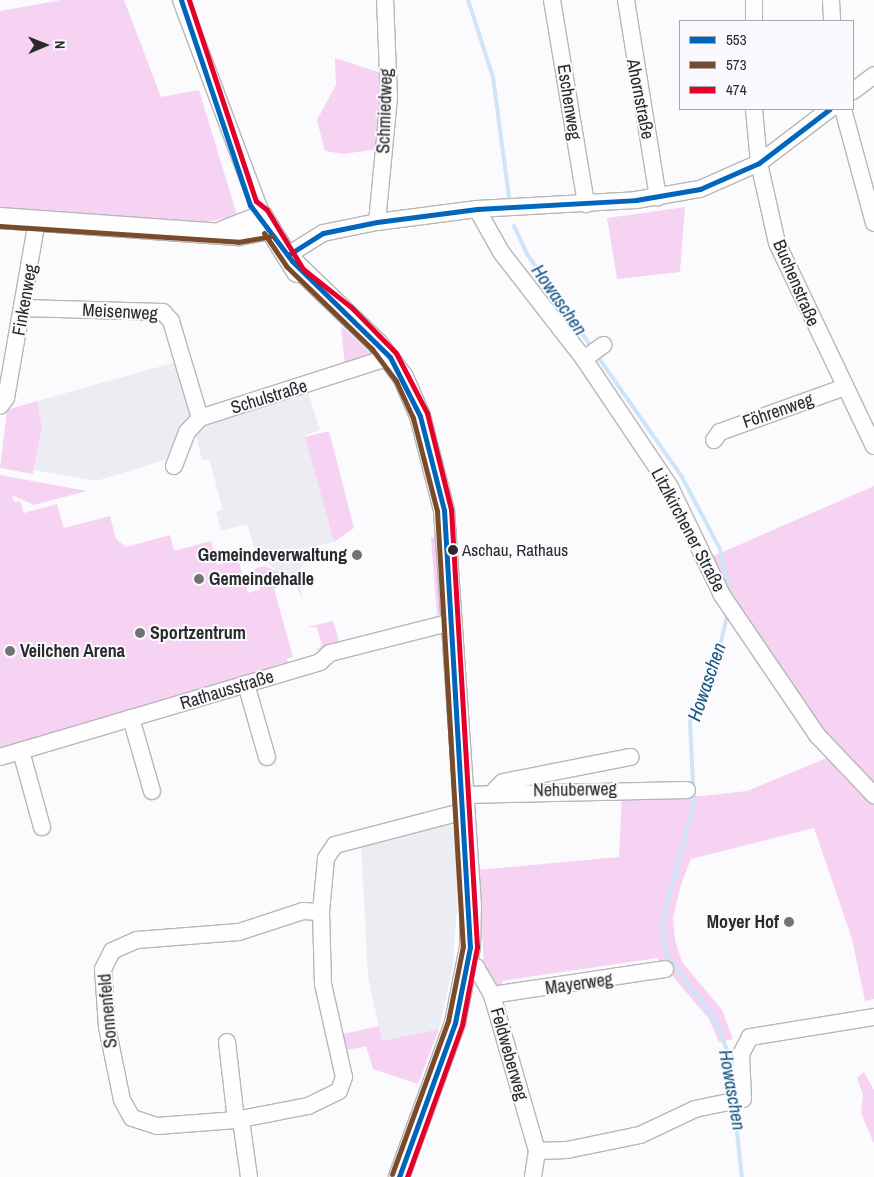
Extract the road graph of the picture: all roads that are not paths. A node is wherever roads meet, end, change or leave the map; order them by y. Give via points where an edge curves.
1 (181, 0) edge
2 (385, 0) edge
3 (552, 0) edge
4 (626, 0) edge
5 (754, 0) edge
6 (831, 0) edge
7 (754, 20) edge
8 (832, 20) edge
9 (874, 75) edge
10 (854, 90) edge
11 (754, 110) edge
12 (829, 110) edge
13 (843, 110) edge
14 (759, 163) junction
15 (658, 197) junction
16 (586, 204) junction
17 (477, 209) junction
18 (0, 218) edge
19 (37, 220) junction
20 (264, 220) junction
21 (377, 222) junction
22 (874, 223) edge
23 (290, 258) junction
24 (24, 308) junction
25 (390, 357) junction
26 (845, 388) junction
27 (0, 406) edge
28 (200, 418) junction
29 (714, 440) dead end
30 (874, 446) edge
31 (174, 466) dead end
32 (452, 622) junction
33 (246, 684) junction
34 (131, 718) junction
35 (21, 751) junction
36 (631, 756) dead end
37 (0, 757) edge
38 (267, 757) dead end
39 (687, 790) dead end
40 (152, 791) dead end
41 (494, 791) junction
42 (874, 795) edge
43 (464, 803) junction
44 (42, 827) dead end
45 (321, 912) junction
46 (468, 964) junction
47 (665, 969) dead end
48 (492, 996) junction
49 (874, 1017) edge
50 (227, 1042) dead end
51 (238, 1120) junction
52 (537, 1151) junction
53 (249, 1177) edge
54 (399, 1177) edge
55 (533, 1177) edge

1 - 20 street via 235,152
2 - 21 street, Schmiedweg via 389,98
3 - 16 street, Eschenweg
4 - 15 street, Ahornstraße
5 - 7 street
6 - 8 street
9 - 10 street
11 - 14 street, Buchenstraße
12 - 14 street
13 - 22 street
14 - 15 street via 700,189
14 - 26 street, Buchenstraße via 777,243
15 - 16 street
16 - 17 street
17 - 21 street
17 - 42 street, Litzlkirchener Straße via 501,252 592,353 670,487 722,595 817,735
18 - 19 main road
19 - 20 main road via 252,235
19 - 24 street, Finkenweg
20 - 23 main road
21 - 23 street via 322,233
23 - 25 main road via 306,270 325,294
24 - 27 street, Finkenweg via 6,398
24 - 28 street, Meisenweg via 163,312 171,321
25 - 28 street, Schulstraße
25 - 32 main road via 414,400 437,478
26 - 29 street, Föhrenweg via 720,432
26 - 30 street, Buchenstraße
28 - 31 street via 187,432
32 - 33 street, Rathausstraße via 330,653 320,662
32 - 43 main road
33 - 34 street, Rathausstraße
33 - 38 street
34 - 35 street, Rathausstraße
34 - 40 street
35 - 37 street, Rathausstraße
35 - 44 street
36 - 41 street via 502,782
39 - 41 street, Nehuberweg
41 - 43 street, Nehuberweg
43 - 45 street, Sonnenfeld via 335,845 326,858
43 - 46 main road via 471,906
45 - 51 street, Sonnenfeld via 323,984 342,1085 325,1101
45 - 51 street, Sonnenfeld via 303,911 239,932 126,942 105,961 112,1054 122,1100 132,1118 157,1126
46 - 48 street, Feldweberweg via 476,967
46 - 54 main road via 455,1023
47 - 48 street, Mayerweg
48 - 52 street, Feldweberweg
49 - 52 street via 750,1038 741,1054 743,1099 694,1108 640,1136 567,1150
50 - 51 street
51 - 53 street
52 - 55 street

